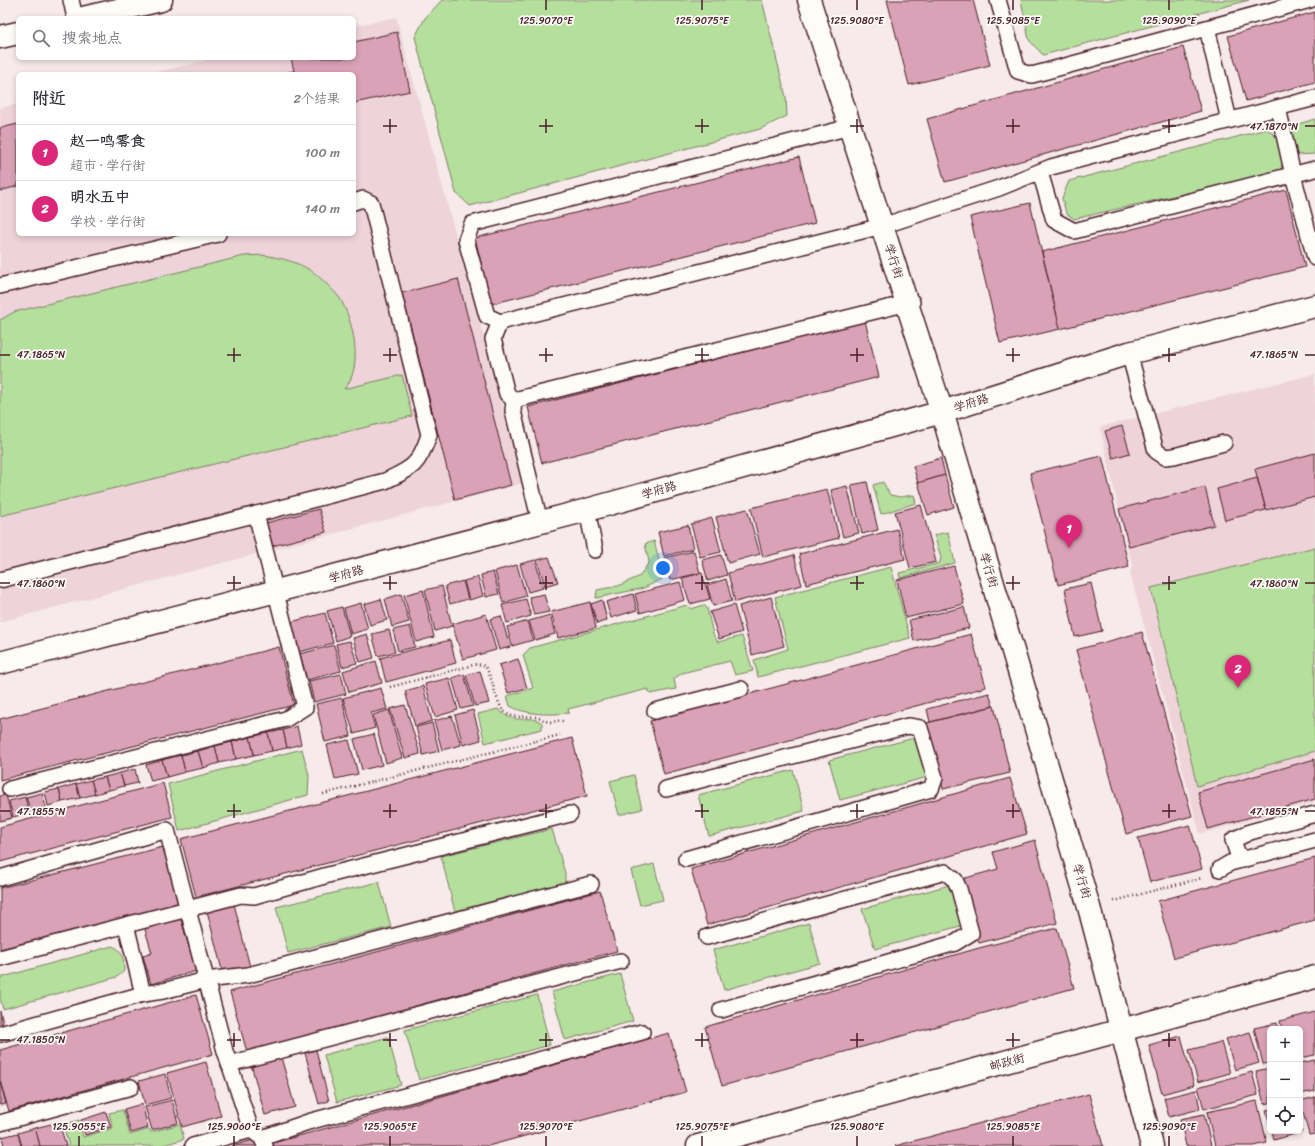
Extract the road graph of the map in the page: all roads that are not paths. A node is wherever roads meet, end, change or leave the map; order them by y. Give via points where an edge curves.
1 (71, 0) edge
2 (161, 0) edge
3 (808, 0) edge
4 (998, 0) edge
5 (1310, 0) edge
6 (75, 16) edge
7 (92, 16) edge
8 (1207, 28) junction
9 (16, 34) edge
10 (0, 38) edge
11 (1315, 98) edge
12 (1278, 108) junction
13 (1229, 120) junction
14 (850, 127) junction
15 (1315, 170) edge
16 (1040, 172) junction
17 (1293, 175) junction
18 (356, 201) edge
19 (882, 226) junction
20 (210, 236) edge
21 (1315, 258) edge
22 (0, 286) edge
23 (910, 303) junction
24 (1315, 306) edge
25 (500, 322) junction
26 (1129, 353) junction
27 (514, 400) junction
28 (942, 412) junction
29 (1224, 443) dead end
30 (587, 510) junction
31 (256, 514) junction
32 (540, 522) junction
33 (595, 550) dead end
34 (0, 580) edge
35 (276, 592) junction
36 (0, 663) edge
37 (741, 688) dead end
38 (655, 711) dead end
39 (10, 789) dead end
40 (666, 789) dead end
41 (570, 814) dead end
42 (1315, 814) edge
43 (1315, 840) edge
44 (686, 859) dead end
45 (1243, 860) junction
46 (1220, 869) road end
47 (0, 878) edge
48 (591, 884) dead end
49 (187, 909) junction
50 (126, 925) junction
51 (707, 937) dead end
52 (0, 958) edge
53 (621, 961) dead end
54 (1315, 977) edge
55 (206, 980) junction
56 (143, 994) junction
57 (720, 1010) dead end
58 (1122, 1031) junction
59 (642, 1032) dead end
60 (0, 1034) edge
61 (229, 1064) junction
62 (131, 1087) dead end
63 (0, 1123) edge
64 (260, 1138) edge
65 (713, 1140) edge
66 (193, 1146) edge
67 (1152, 1146) edge

1 - 6 lane
2 - 7 street
3 - 14 street, 学行街
4 - 8 lane via 1018,71 1032,75
5 - 8 lane
8 - 13 lane
9 - 10 street
11 - 12 lane
12 - 13 lane
12 - 17 lane
13 - 16 lane
14 - 19 street, 学行街
14 - 25 lane via 472,224 466,240 487,316
15 - 17 lane
16 - 17 lane via 1054,220 1074,231
16 - 19 lane via 1000,188
17 - 21 lane
18 - 31 lane via 363,199 370,203 429,435 423,453 410,469 385,481
19 - 23 street, 学行街
19 - 25 lane
20 - 22 lane
23 - 27 lane
23 - 28 street, 学行街
24 - 26 street, 学府路
25 - 27 lane via 493,339 507,394
26 - 28 street, 学府路
26 - 29 lane via 1156,452 1174,456
27 - 32 lane via 513,411
28 - 30 street, 学府路
28 - 58 street, 学行街 via 1090,907
30 - 32 street, 学府路
30 - 33 lane
31 - 34 lane
31 - 35 lane
32 - 35 street, 学府路
35 - 36 street, 学府路
35 - 39 lane via 306,707 286,719
37 - 38 lane
40 - 44 lane via 908,726 920,728 935,778 931,790
41 - 49 lane via 254,896 241,894
42 - 45 lane via 1250,832 1233,840
43 - 45 lane
45 - 46 lane
47 - 49 lane via 167,830
48 - 55 lane via 248,975
49 - 50 lane
49 - 55 lane
50 - 52 lane
50 - 56 lane
51 - 57 lane via 945,872 955,880 959,889 972,933 955,943
53 - 61 lane
54 - 58 street, 邮政街
55 - 56 lane
55 - 61 lane
56 - 60 lane
58 - 65 street, 邮政街
58 - 67 street, 学行街
59 - 64 lane via 316,1120
61 - 64 lane
62 - 63 lane
64 - 66 lane

